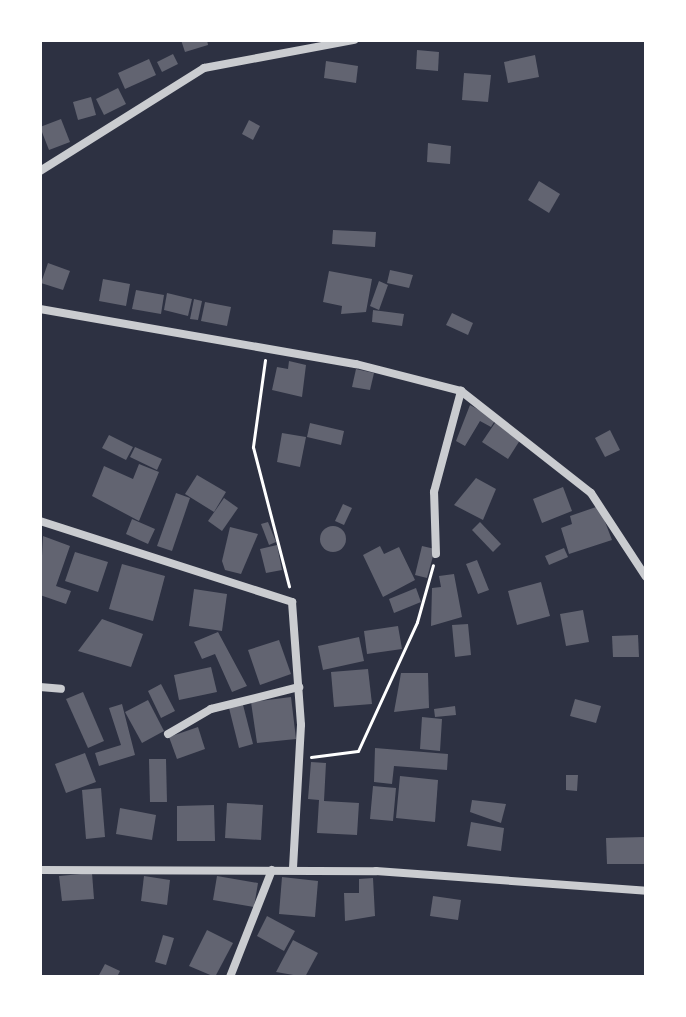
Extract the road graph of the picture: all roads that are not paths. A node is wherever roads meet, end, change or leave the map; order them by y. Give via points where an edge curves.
1 (354, 40) edge
2 (40, 171) edge
3 (40, 309) edge
4 (461, 391) junction
5 (40, 521) edge
6 (436, 554) road end
7 (646, 577) edge
8 (40, 687) edge
9 (299, 687) junction
10 (61, 689) dead end
11 (168, 734) dead end
12 (293, 868) junction
13 (40, 870) edge
14 (272, 870) junction
15 (646, 891) edge
16 (230, 977) edge

1 - 2 street via 204,68
3 - 4 street via 266,353 356,364
4 - 6 street via 434,492
4 - 7 street via 591,493
5 - 9 street via 292,602
8 - 10 street
9 - 11 street via 211,709
9 - 12 street via 301,759
12 - 14 street
12 - 15 street
13 - 14 street
14 - 16 street

